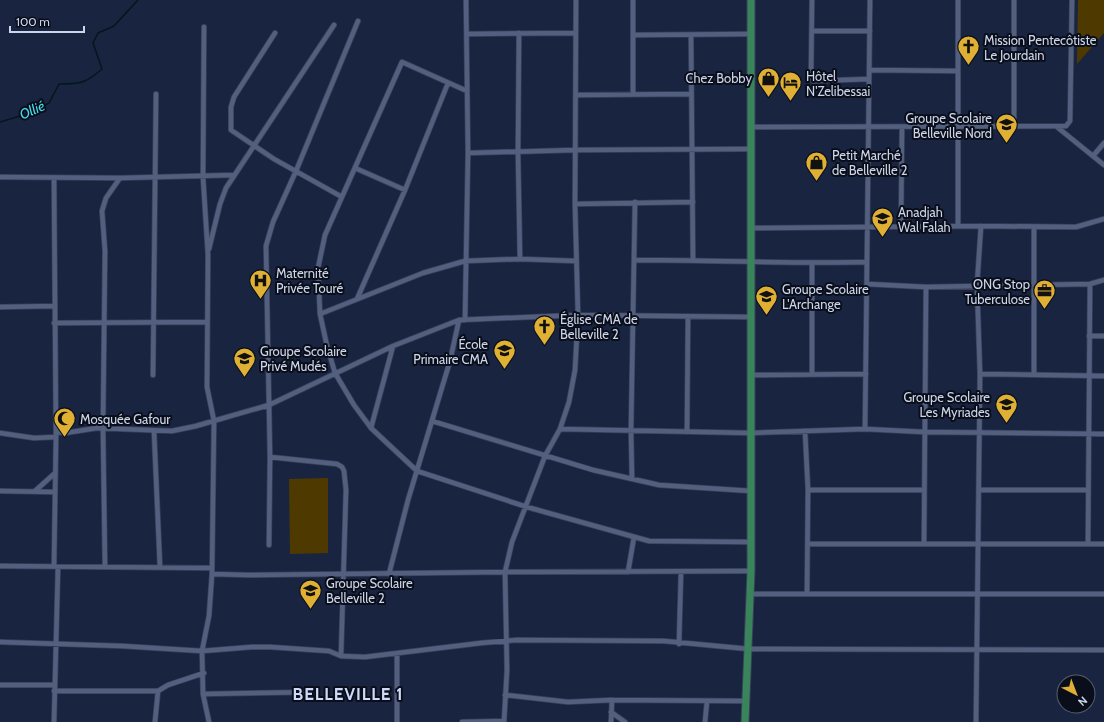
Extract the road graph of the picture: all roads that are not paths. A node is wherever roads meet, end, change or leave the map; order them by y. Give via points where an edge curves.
1 (466, 0) edge
2 (576, 0) edge
3 (633, 0) edge
4 (751, 0) edge
5 (812, 0) edge
6 (870, 0) edge
7 (958, 0) edge
8 (1014, 0) edge
9 (1072, 0) edge
10 (358, 21) dead end
11 (334, 25) dead end
12 (204, 27) dead end
13 (812, 31) junction
14 (870, 31) junction
15 (519, 33) junction
16 (576, 33) junction
17 (275, 34) dead end
18 (467, 34) junction
19 (751, 34) junction
20 (632, 35) junction
21 (691, 35) junction
22 (870, 70) junction
23 (958, 71) junction
24 (869, 79) junction
25 (448, 83) junction
26 (467, 91) junction
27 (156, 94) dead end
28 (633, 94) junction
29 (692, 94) junction
30 (576, 95) junction
31 (870, 126) junction
32 (1014, 126) junction
33 (751, 127) junction
34 (902, 127) junction
35 (958, 127) junction
36 (1057, 127) junction
37 (1104, 143) edge
38 (254, 146) junction
39 (693, 149) junction
40 (751, 149) junction
41 (575, 150) junction
42 (518, 152) junction
43 (468, 153) junction
44 (1093, 156) junction
45 (1104, 165) edge
46 (355, 168) junction
47 (296, 171) junction
48 (234, 175) junction
49 (0, 177) edge
50 (155, 177) junction
51 (203, 177) junction
52 (54, 178) junction
53 (120, 178) junction
54 (405, 190) junction
55 (342, 197) junction
56 (634, 202) junction
57 (693, 202) junction
58 (575, 204) junction
59 (1104, 219) edge
60 (900, 226) junction
61 (958, 226) junction
62 (980, 226) junction
63 (868, 227) junction
64 (1034, 227) junction
65 (751, 228) junction
66 (208, 255) junction
67 (520, 259) junction
68 (634, 260) junction
69 (693, 260) junction
70 (465, 261) junction
71 (576, 261) junction
72 (750, 261) junction
73 (866, 262) junction
74 (812, 263) junction
75 (1104, 280) edge
76 (867, 284) junction
77 (1034, 284) junction
78 (1090, 284) junction
79 (977, 285) junction
80 (926, 287) junction
81 (357, 299) junction
82 (54, 306) junction
83 (0, 307) edge
84 (320, 314) junction
85 (578, 315) junction
86 (633, 317) junction
87 (688, 317) junction
88 (751, 317) junction
89 (458, 320) junction
90 (465, 320) junction
91 (105, 322) junction
92 (153, 322) junction
93 (207, 322) junction
94 (54, 323) junction
95 (1089, 336) junction
96 (1104, 336) edge
97 (393, 346) junction
98 (336, 373) junction
99 (812, 373) junction
100 (866, 374) junction
101 (980, 374) junction
102 (153, 375) dead end
103 (751, 375) junction
104 (1034, 375) junction
105 (1089, 376) junction
106 (1104, 376) edge
107 (269, 404) junction
108 (214, 421) junction
109 (432, 421) junction
110 (103, 428) junction
111 (371, 428) junction
112 (560, 429) junction
113 (865, 429) junction
114 (805, 430) junction
115 (154, 431) junction
116 (631, 431) junction
117 (687, 432) junction
118 (924, 432) junction
119 (0, 433) edge
120 (751, 433) junction
121 (980, 433) junction
122 (56, 434) junction
123 (1089, 434) junction
124 (1104, 434) edge
125 (545, 456) junction
126 (270, 457) junction
127 (417, 471) junction
128 (54, 474) junction
129 (632, 479) junction
130 (808, 490) junction
131 (924, 490) junction
132 (979, 490) junction
133 (1088, 490) junction
134 (0, 491) edge
135 (35, 491) junction
136 (751, 491) junction
137 (54, 492) junction
138 (527, 507) junction
139 (634, 537) junction
140 (751, 542) junction
141 (270, 544) dead end
142 (808, 544) junction
143 (924, 544) junction
144 (978, 544) junction
145 (1088, 544) junction
146 (1104, 544) edge
147 (0, 566) edge
148 (56, 567) junction
149 (105, 567) junction
150 (160, 567) junction
151 (212, 568) junction
152 (751, 571) junction
153 (505, 572) junction
154 (628, 572) junction
155 (680, 572) junction
156 (212, 574) junction
157 (344, 574) junction
158 (389, 574) junction
159 (751, 594) junction
160 (807, 594) junction
161 (978, 594) junction
162 (1104, 594) edge
163 (507, 641) junction
164 (0, 642) edge
165 (57, 643) junction
166 (679, 644) junction
167 (749, 649) junction
168 (1104, 650) edge
169 (202, 651) junction
170 (976, 651) junction
171 (397, 654) junction
172 (340, 656) junction
173 (204, 673) junction
174 (0, 685) edge
175 (54, 685) junction
176 (54, 691) junction
177 (158, 691) junction
178 (317, 692) dead end
179 (203, 694) junction
180 (505, 695) junction
181 (612, 700) junction
182 (707, 701) junction
183 (745, 701) junction
184 (611, 712) junction
185 (54, 722) edge
186 (155, 722) edge
187 (209, 722) edge
188 (214, 722) edge
189 (397, 722) edge
190 (462, 722) edge
191 (504, 722) edge
192 (611, 722) edge
193 (625, 722) edge
194 (704, 722) edge
195 (745, 722) edge
196 (976, 722) edge

1 - 18 street
2 - 16 street
3 - 20 street
4 - 19 main road
5 - 13 street
6 - 14 street
7 - 23 street
8 - 32 street
9 - 36 street via 1070,121 1066,126
10 - 47 street
11 - 38 street
12 - 51 street
13 - 14 street
13 - 24 street via 813,81
14 - 22 street
15 - 16 street
15 - 18 street
15 - 42 street
16 - 30 street
17 - 38 street via 234,97 231,107 231,130
18 - 26 street
19 - 21 street
19 - 33 main road
20 - 21 street
20 - 28 street
21 - 29 street
22 - 23 street
22 - 24 street
23 - 35 street
24 - 31 street
25 - 26 street
25 - 46 street via 402,62
25 - 54 street
26 - 43 street
27 - 50 street
28 - 29 street
28 - 30 street
29 - 39 street
30 - 41 street
31 - 33 street
31 - 34 street
31 - 63 street
32 - 35 street
32 - 36 street
33 - 40 main road
34 - 35 street
34 - 60 street
35 - 61 street
36 - 44 street
37 - 44 street
38 - 47 street
38 - 48 street
39 - 40 street
39 - 41 street
39 - 57 street
40 - 65 main road
41 - 42 street
41 - 58 street
42 - 43 street
42 - 67 street
43 - 70 street
44 - 45 street
46 - 54 street
46 - 55 street
47 - 55 street
47 - 107 street via 272,222 266,246
48 - 51 street
48 - 66 street via 220,204
49 - 52 street
50 - 51 street
50 - 53 street
50 - 92 street
51 - 66 street
52 - 53 street
52 - 82 street
53 - 91 street via 106,198 102,211
54 - 81 street
55 - 84 street via 321,247 318,268
56 - 57 street
56 - 58 street
56 - 68 street
57 - 69 street
58 - 71 street
59 - 64 street via 1076,227
60 - 61 street
60 - 63 street
61 - 62 street
62 - 64 street
62 - 79 street
63 - 65 street
63 - 73 street
64 - 77 street
65 - 72 main road
66 - 93 street
67 - 70 street
67 - 71 street
68 - 69 street
68 - 86 street
69 - 72 street
70 - 81 street via 424,273
70 - 90 street
71 - 85 street
72 - 74 street
72 - 88 main road
73 - 74 street
73 - 76 street
74 - 99 street
75 - 78 street
76 - 80 street
76 - 100 street
77 - 78 street
77 - 79 street
77 - 104 street
78 - 95 street
79 - 80 street
79 - 101 street
80 - 118 street
81 - 84 street
82 - 83 street
82 - 94 street
84 - 98 street
85 - 86 street
85 - 90 street
85 - 112 street via 575,370 569,402
86 - 87 street
86 - 116 street
87 - 88 street
87 - 117 street
88 - 103 main road
89 - 90 street
89 - 97 street
89 - 109 street via 450,361
91 - 92 street
91 - 94 street
91 - 110 street
92 - 93 street
92 - 102 street
93 - 108 street via 207,387
94 - 122 street
95 - 96 street
95 - 105 street
97 - 98 street
97 - 111 street
98 - 107 street
98 - 111 street
99 - 100 street
99 - 103 street
100 - 113 street
101 - 104 street
101 - 121 street
103 - 120 main road
104 - 105 street
105 - 106 street
105 - 123 street
107 - 108 street
107 - 126 street
108 - 115 street via 182,430
108 - 151 street
109 - 125 street
109 - 127 street
110 - 115 street
110 - 122 street
110 - 149 street
111 - 127 street
112 - 116 street
112 - 125 street
113 - 114 street
113 - 118 street
114 - 120 street
114 - 130 street
115 - 150 street
116 - 117 street
116 - 129 street
117 - 120 street
118 - 121 street
118 - 131 street
119 - 122 street via 34,438
120 - 136 main road
121 - 123 street
121 - 132 street
122 - 128 street
123 - 124 street
123 - 133 street
125 - 129 street
125 - 138 street
126 - 141 street
126 - 157 street via 337,464 342,467 346,490
127 - 138 street
127 - 158 street
128 - 135 street
128 - 137 street
129 - 136 street via 659,485
130 - 131 street
130 - 142 street
131 - 143 street
132 - 133 street
132 - 144 street
133 - 145 street
134 - 135 street
135 - 137 street
136 - 140 main road
137 - 148 street
138 - 139 street
138 - 153 street via 512,542
139 - 140 street via 649,541
139 - 154 street
140 - 152 main road
142 - 143 street
142 - 160 street
143 - 144 street
144 - 145 street
144 - 161 street
145 - 146 street
147 - 148 street
148 - 149 street
148 - 165 street
149 - 150 street
150 - 151 street
151 - 156 street
152 - 155 street
152 - 159 main road
153 - 154 street
153 - 158 street
153 - 163 street
154 - 155 street
155 - 166 street
156 - 157 street
156 - 169 street via 209,616
157 - 158 street
157 - 172 street
159 - 160 street
159 - 167 main road
160 - 161 street
161 - 162 street
161 - 170 street
163 - 166 street via 646,641
163 - 171 street
163 - 180 street
164 - 165 street
165 - 169 street
165 - 175 street
166 - 167 street
167 - 170 street
167 - 183 main road
168 - 170 street
169 - 172 street via 270,647 329,651
169 - 173 street
170 - 196 street
171 - 172 street
171 - 189 street
173 - 177 street
173 - 179 street
174 - 175 street
175 - 176 street
176 - 177 street
176 - 185 street
177 - 186 street
178 - 179 street
179 - 187 street
180 - 181 street via 558,702
180 - 191 street
181 - 182 street
181 - 184 street
182 - 183 street
182 - 194 street
183 - 195 main road
184 - 192 street
184 - 193 street
187 - 188 street
190 - 191 street

